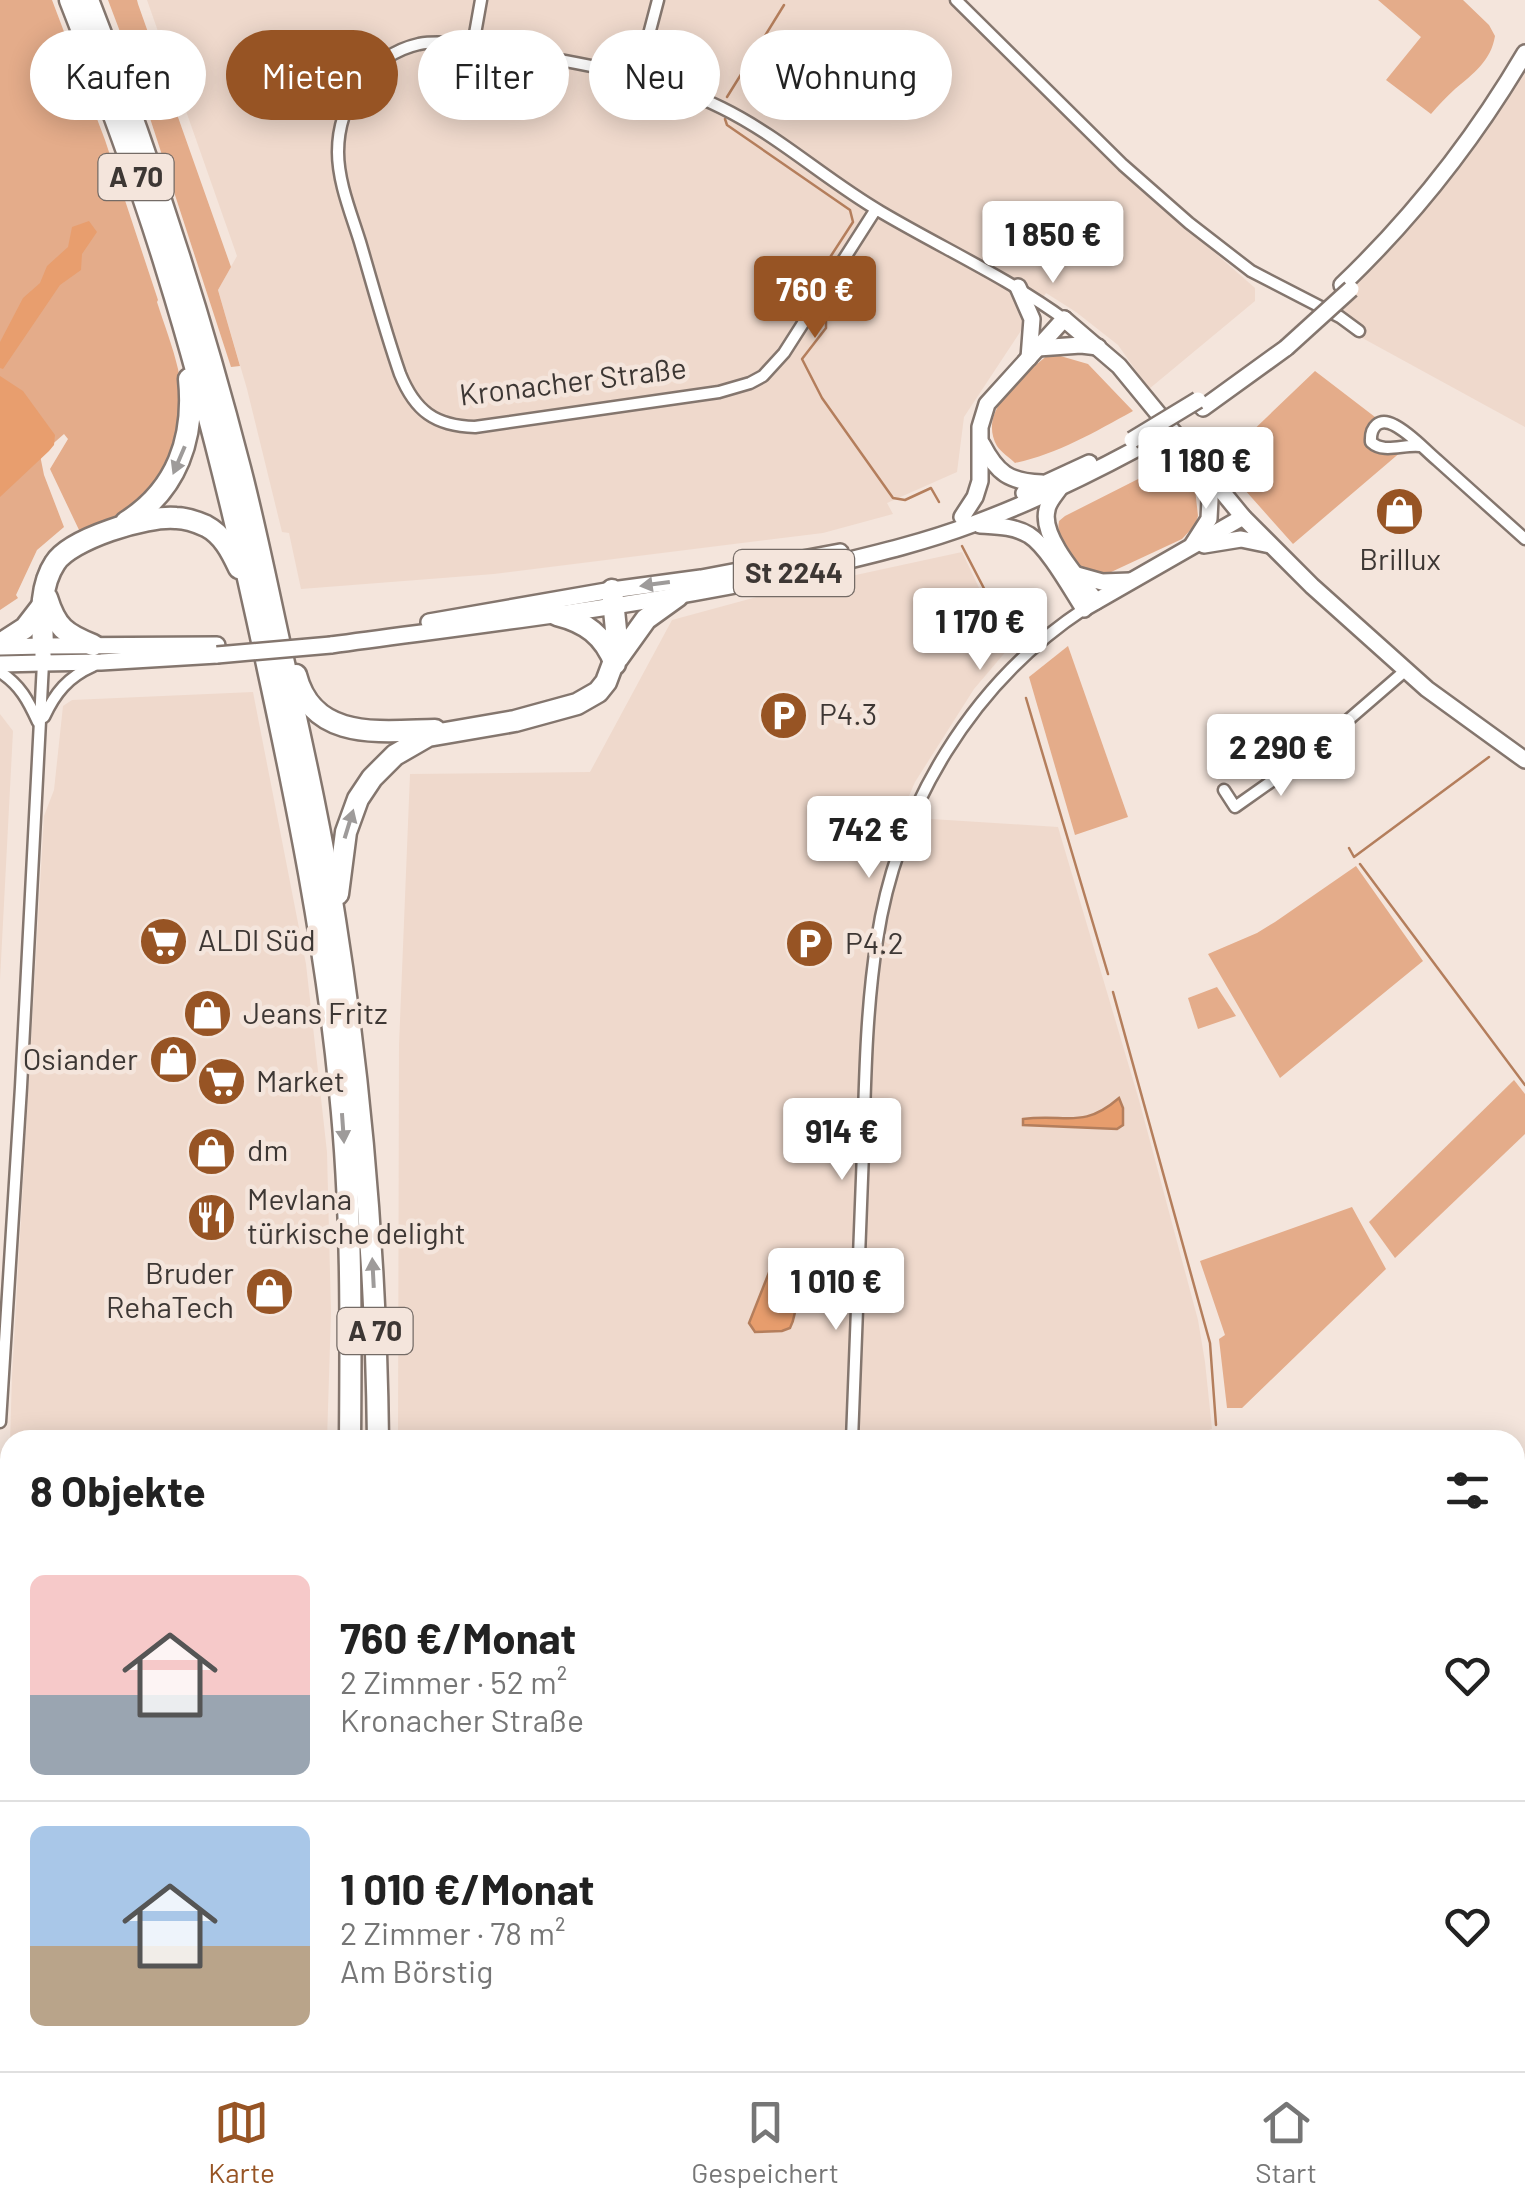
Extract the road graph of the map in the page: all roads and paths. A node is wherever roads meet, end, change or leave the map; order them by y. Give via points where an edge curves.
1 (70, 0) edge
2 (88, 0) edge
3 (481, 0) edge
4 (658, 0) edge
5 (956, 0) edge
6 (476, 30) edge
7 (650, 30) edge
8 (418, 45) edge
9 (1525, 53) edge
10 (1525, 72) edge
11 (720, 107) edge
12 (876, 209) junction
13 (1018, 287) junction
14 (1346, 287) junction
15 (1064, 319) junction
16 (185, 330) junction
17 (1359, 330) dead end
18 (1098, 347) junction
19 (1034, 353) junction
20 (980, 440) junction
21 (1420, 446) dead end
22 (1211, 479) junction
23 (1053, 486) junction
24 (1243, 516) junction
25 (967, 521) junction
26 (111, 530) junction
27 (1525, 539) edge
28 (1270, 546) junction
29 (1190, 547) junction
30 (1077, 575) junction
31 (1130, 581) junction
32 (678, 596) junction
33 (43, 599) junction
34 (613, 599) junction
35 (1090, 605) junction
36 (256, 612) junction
37 (557, 614) junction
38 (277, 630) junction
39 (331, 640) junction
40 (0, 646) edge
41 (97, 654) junction
42 (42, 655) junction
43 (614, 664) junction
44 (0, 668) edge
45 (1406, 670) junction
46 (40, 728) junction
47 (457, 730) junction
48 (1525, 760) edge
49 (1224, 790) dead end
50 (335, 920) junction
51 (0, 1422) edge
52 (350, 1430) edge
53 (378, 1430) edge
54 (852, 1430) edge

1 - 16 highway, A 70
2 - 38 highway, A 70 via 182,263
3 - 6 street
4 - 7 street
5 - 17 street via 1189,223 1251,271
8 - 12 street, Kronacher Straße via 374,68 347,104 339,129 339,173 408,395 436,420 475,427 750,383 784,353
9 - 14 main road, St 2244 via 1465,145
10 - 14 main road, St 2244 via 1437,197
11 - 12 street, Kronacher Straße
12 - 13 street, Kronacher Straße
13 - 15 street, Kronacher Straße
13 - 19 main road via 1032,319
14 - 23 main road, St 2244 via 1200,404
15 - 18 main road, Kronacher Straße
15 - 19 main road
16 -> 26 highway via 191,410 180,461 156,498
16 - 36 highway, A 70
18 - 19 main road via 1059,345
18 - 22 main road, Kronacher Straße
19 - 20 main road via 988,404
20 - 23 main road via 1008,476
20 - 25 main road via 980,481
21 - 27 street
22 - 24 main road, Kronacher Straße
22 - 29 main road via 1209,519
23 - 25 main road, St 2244
23 - 30 main road via 1046,520
24 - 28 main road, Kronacher Straße
24 - 29 main road
25 - 32 main road, St 2244 via 856,558
25 -> 34 main road, St 2244
25 - 35 main road via 1030,536
26 - 33 highway via 58,557
26 - 36 highway via 166,518 206,526 231,552
28 - 29 main road via 1241,539
28 - 45 main road, Kronacher Straße
29 - 31 main road
30 - 31 main road
30 - 35 main road
31 - 35 main road
32 - 34 main road, St 2244
32 - 43 highway via 646,619
33 - 40 highway via 32,621
33 - 41 highway via 66,633
33 - 42 highway
34 - 37 main road, St 2244
34 - 39 main road, St 2244
34 - 43 highway
35 - 54 street via 1024,655 964,726 917,808 891,875 868,1019
36 -> 52 highway, A 70 via 306,852 336,1055 348,1200
37 - 39 main road, St 2244
37 - 43 highway via 596,632
38 - 47 highway via 303,694 324,718 363,730
38 - 50 highway, A 70
39 - 41 main road, St 2244
40 - 42 main road, St 2244
41 - 42 main road, St 2244
41 - 46 street via 56,694
42 - 44 main road, St 2244
42 - 46 street
43 - 47 highway via 598,692 577,704
44 - 46 street via 23,692
45 - 48 main road, Kronacher Straße
45 - 49 street via 1303,759 1235,807
46 - 51 street
50 -> 47 highway via 343,846 358,799 395,755 428,736
53 -> 50 highway, A 70 via 364,1140

